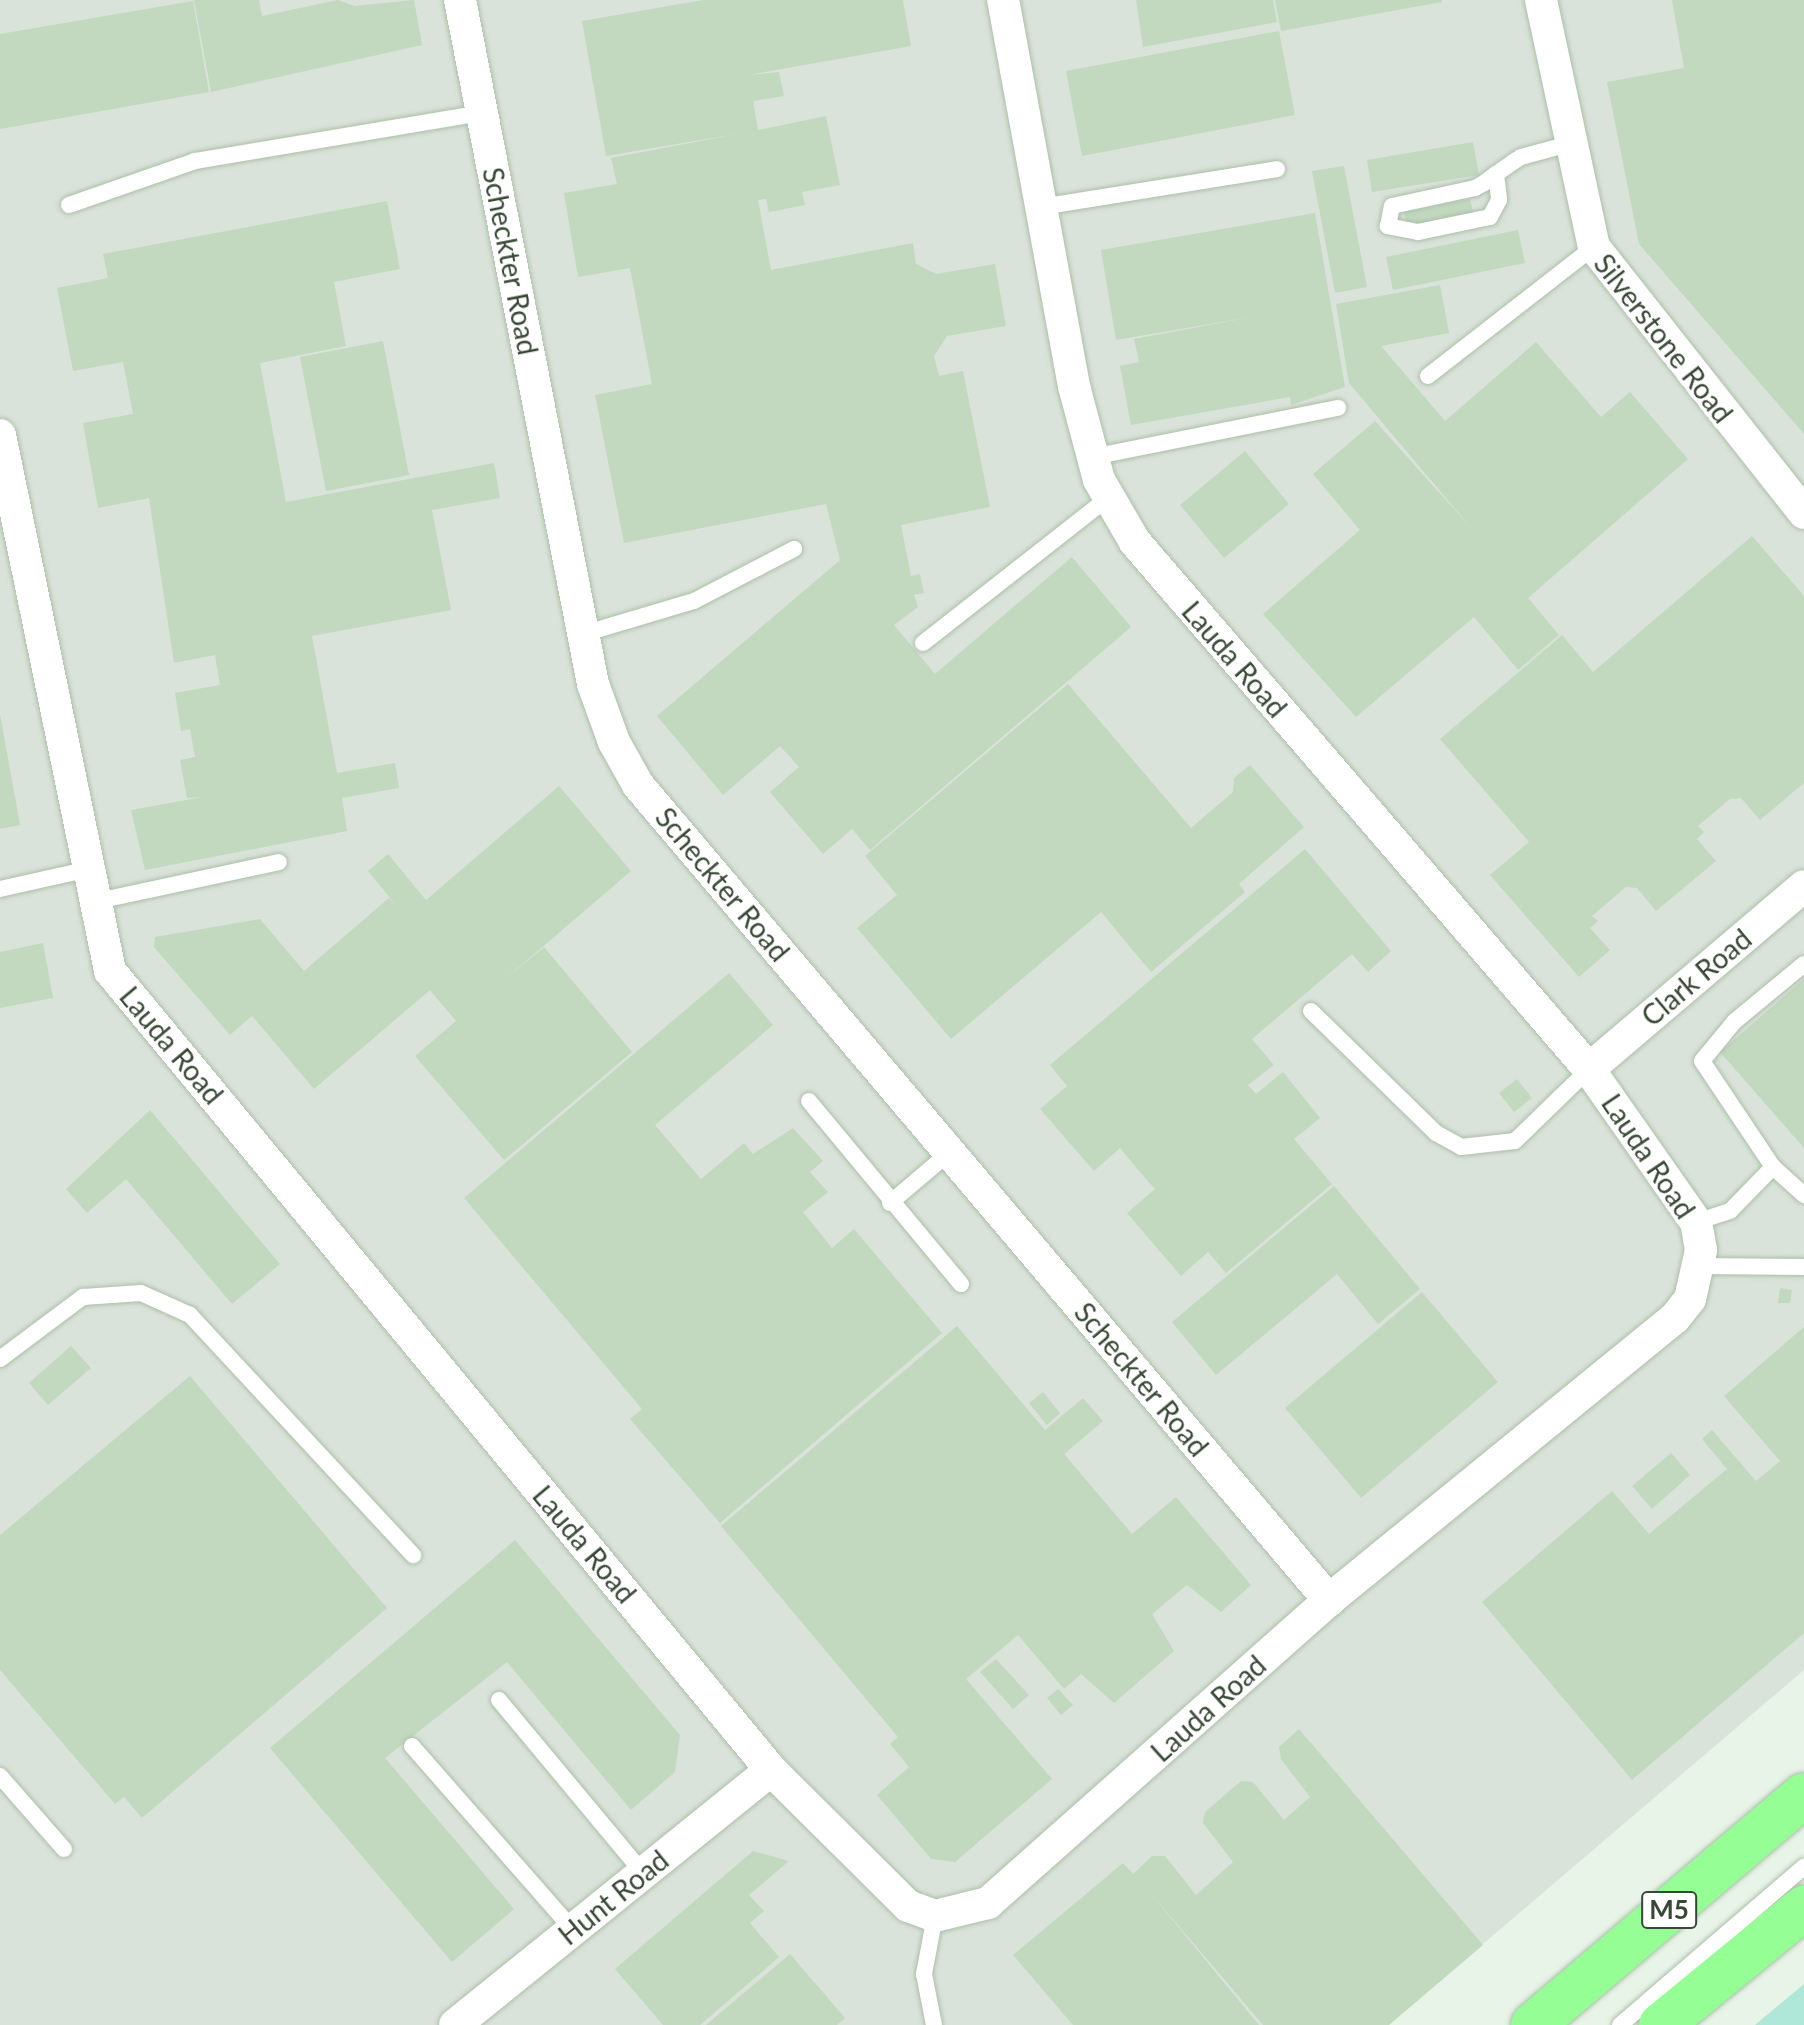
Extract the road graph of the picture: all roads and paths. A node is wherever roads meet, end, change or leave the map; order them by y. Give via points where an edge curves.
1 (460, 0) edge
2 (1003, 0) edge
3 (1541, 0) edge
4 (482, 113) junction
5 (1569, 144) junction
6 (1277, 169) dead end
7 (1496, 174) junction
8 (69, 205) dead end
9 (1041, 207) junction
10 (1594, 247) junction
11 (1428, 376) dead end
12 (1338, 408) dead end
13 (0, 435) edge
14 (1092, 457) junction
15 (1109, 497) junction
16 (1804, 513) edge
17 (794, 549) dead end
18 (583, 634) junction
19 (923, 643) dead end
20 (279, 862) dead end
21 (85, 870) junction
22 (0, 889) edge
23 (1801, 895) edge
24 (91, 902) junction
25 (1804, 964) edge
26 (1311, 1011) dead end
27 (1589, 1069) junction
28 (809, 1101) dead end
29 (950, 1152) junction
30 (1773, 1167) junction
31 (1804, 1195) edge
32 (890, 1203) junction
33 (1696, 1222) junction
34 (1699, 1266) junction
35 (1804, 1267) edge
36 (961, 1284) dead end
37 (0, 1359) edge
38 (413, 1555) dead end
39 (1329, 1600) junction
40 (499, 1700) dead end
41 (412, 1746) dead end
42 (771, 1770) junction
43 (0, 1776) edge
44 (1804, 1795) edge
45 (1804, 1822) edge
46 (64, 1849) dead end
47 (1804, 1867) edge
48 (643, 1873) junction
49 (1804, 1908) edge
50 (935, 1916) junction
51 (1679, 1927) dead end
52 (573, 1930) junction
53 (455, 2025) edge
54 (934, 2025) edge
55 (1533, 2025) edge
56 (1620, 2025) edge
57 (1661, 2025) edge

1 - 4 street, Scheckter Road
2 - 9 street, Lauda Road
3 - 5 street, Silverstone Road
4 - 8 lane via 195,161
4 - 18 street, Scheckter Road
5 - 7 lane
5 - 10 street, Silverstone Road
6 - 9 lane
7 - 7 lane via 1475,188 1392,206 1388,226 1418,232 1490,217 1499,200
9 - 14 street, Lauda Road
10 - 11 lane
10 - 16 street, Silverstone Road
12 - 14 lane
13 - 21 street, Lauda Road
14 - 15 street, Lauda Road
15 - 19 lane
15 - 27 street, Lauda Road via 1135,542
17 - 18 lane via 694,601
18 - 29 street, Scheckter Road via 598,699 638,785
20 - 24 lane
21 - 22 lane
21 - 24 street, Lauda Road
23 - 27 street, Clark Road
24 - 42 street, Lauda Road via 110,971
25 - 30 lane via 1734,1022 1702,1061
26 - 27 lane via 1436,1133 1461,1147 1515,1141
27 - 33 street, Lauda Road
28 - 32 lane
29 - 32 lane
29 - 39 street, Scheckter Road
30 - 31 lane
30 - 33 lane via 1730,1211
32 - 36 lane
33 - 34 street, Lauda Road
34 - 35 lane
34 - 39 street, Lauda Road via 1675,1318
37 - 38 lane via 83,1297 141,1293 190,1315
39 - 50 street, Lauda Road via 988,1903
40 - 48 lane
41 - 52 lane
42 - 48 street, Hunt Road
42 - 50 street, Lauda Road via 908,1906
43 - 46 lane
44 - 55 main road, M5
45 - 51 lane
47 - 56 lane
48 - 52 street, Hunt Road
49 - 57 main road
50 - 54 lane via 924,1974
52 - 53 street, Hunt Road

